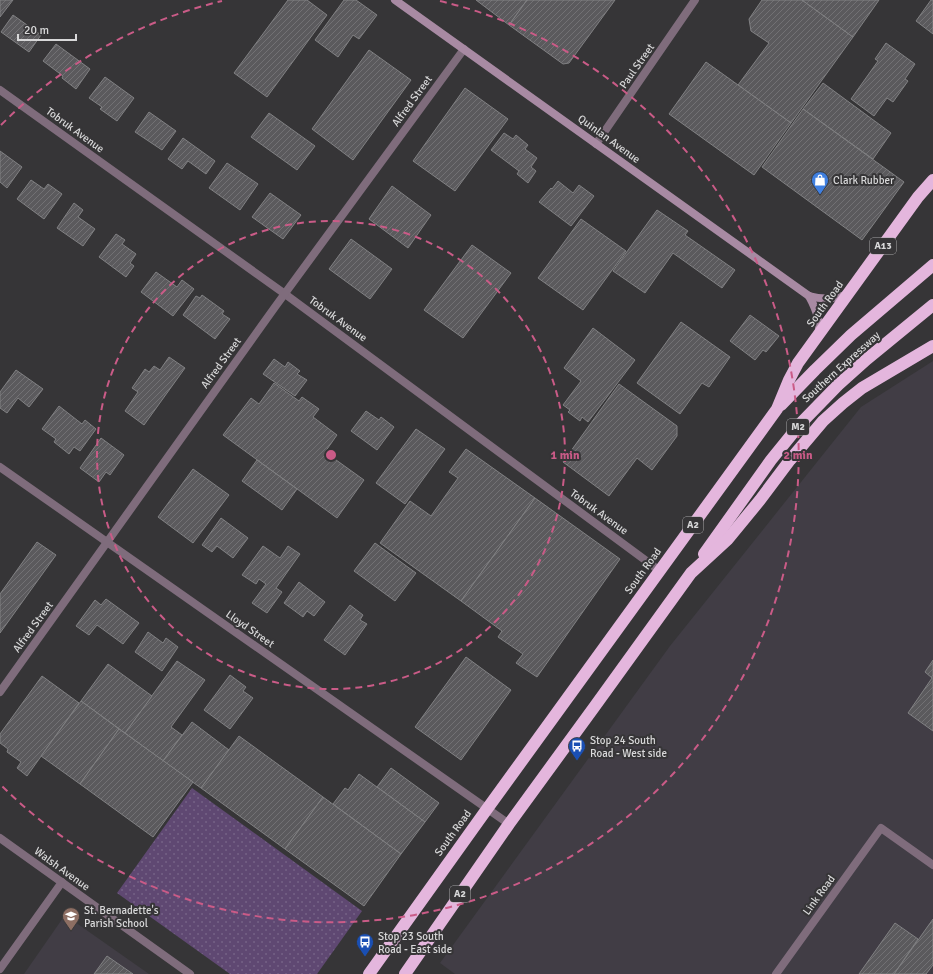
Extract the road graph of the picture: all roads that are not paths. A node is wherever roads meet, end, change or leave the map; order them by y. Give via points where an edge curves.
1 (395, 0) edge
2 (695, 0) edge
3 (464, 49) junction
4 (0, 90) edge
5 (596, 144) junction
6 (933, 180) edge
7 (933, 265) edge
8 (284, 294) junction
9 (849, 294) junction
10 (809, 296) junction
11 (933, 305) edge
12 (817, 338) junction
13 (933, 346) edge
14 (777, 409) junction
15 (0, 467) edge
16 (107, 543) junction
17 (660, 570) junction
18 (691, 573) junction
19 (0, 692) edge
20 (487, 809) junction
21 (509, 824) junction
22 (0, 838) edge
23 (933, 865) edge
24 (62, 882) junction
25 (0, 969) edge
26 (190, 974) edge
27 (369, 974) edge
28 (405, 974) edge
29 (776, 974) edge

1 - 3 street, Quinlan Avenue
2 - 5 street, Paul Street
3 - 5 street, Quinlan Avenue
3 - 8 street, Alfred Street
4 - 8 street, Tobruk Avenue
5 - 10 street, Quinlan Avenue
6 - 9 highway, South Road / A13
7 - 14 highway, Southern Expressway / M2 via 851,335
8 - 16 street, Alfred Street
8 - 17 street, Tobruk Avenue
9 - 10 street, Quinlan Avenue via 833,299
9 - 12 highway, South Road / A13
10 - 12 street via 818,321
11 - 18 highway, Southern Expressway / M2 via 861,364 801,423 771,460
12 - 14 highway, South Road / A13 via 798,364
13 - 18 highway via 862,388 823,421 728,539
14 - 17 highway, South Road / A2
15 - 16 street, Lloyd Street
16 - 19 street, Alfred Street
16 - 20 street, Lloyd Street
17 - 20 highway, South Road / A2
18 - 21 highway, A2
20 - 21 street, Lloyd Street
20 - 27 highway, South Road / A2
21 - 28 highway, A2
22 - 24 street, Walsh Avenue
23 - 29 street, Link Road via 881,828
24 - 25 street
24 - 26 street, Walsh Avenue

